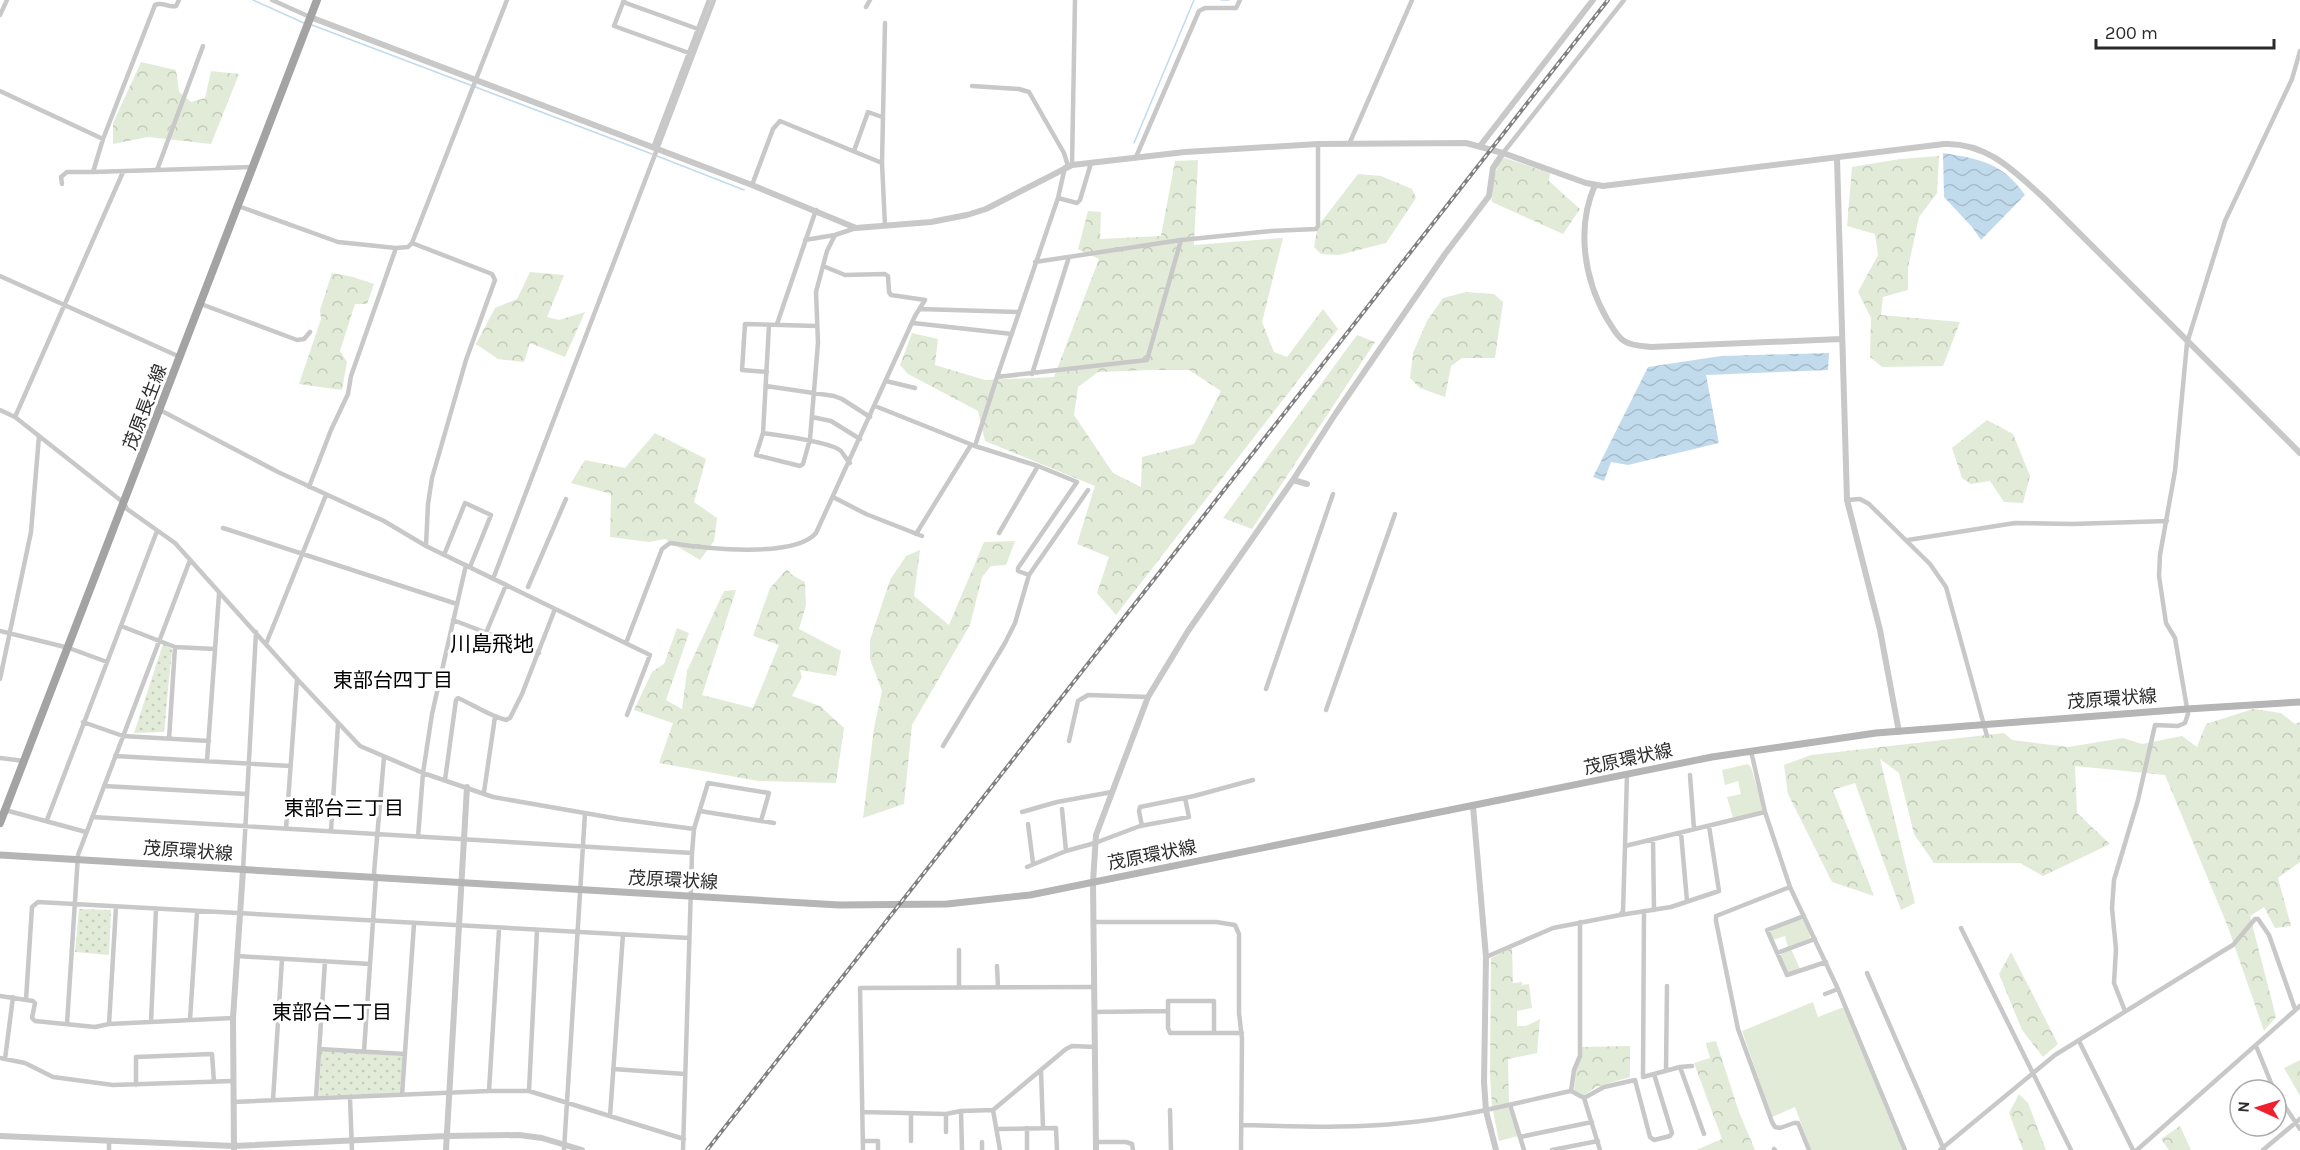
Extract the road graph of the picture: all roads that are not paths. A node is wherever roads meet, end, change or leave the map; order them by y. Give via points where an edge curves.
1 (7, 0) edge
2 (179, 0) edge
3 (272, 0) edge
4 (317, 0) edge
5 (507, 0) edge
6 (700, 0) edge
7 (714, 0) edge
8 (870, 0) edge
9 (1075, 0) edge
10 (1240, 0) edge
11 (1412, 0) edge
12 (1593, 0) edge
13 (1624, 0) edge
14 (623, 1) edge
15 (708, 1) edge
16 (866, 8) dead end
17 (0, 15) edge
18 (310, 17) junction
19 (885, 23) dead end
20 (698, 29) junction
21 (203, 46) dead end
22 (2300, 51) edge
23 (689, 53) junction
24 (477, 80) junction
25 (972, 86) dead end
26 (0, 91) edge
27 (882, 117) junction
28 (103, 139) junction
29 (1350, 142) junction
30 (1318, 144) junction
31 (1480, 146) junction
32 (656, 149) junction
33 (854, 151) junction
34 (1503, 153) junction
35 (1136, 157) junction
36 (1837, 158) junction
37 (1091, 162) junction
38 (882, 163) junction
39 (253, 166) junction
40 (1069, 166) junction
41 (158, 170) junction
42 (93, 172) junction
43 (123, 172) junction
44 (62, 184) dead end
45 (752, 185) junction
46 (1595, 185) junction
47 (1058, 198) junction
48 (238, 206) junction
49 (816, 210) junction
50 (885, 226) junction
51 (856, 228) junction
52 (835, 235) junction
53 (805, 240) junction
54 (1181, 240) junction
55 (412, 243) junction
56 (396, 248) junction
57 (1069, 257) junction
58 (1035, 262) junction
59 (823, 266) junction
60 (0, 276) edge
61 (201, 304) junction
62 (65, 305) junction
63 (920, 309) junction
64 (1019, 312) junction
65 (913, 323) junction
66 (777, 324) junction
67 (769, 325) junction
68 (817, 326) junction
69 (310, 332) dead end
70 (1012, 334) junction
71 (1841, 339) junction
72 (2187, 343) junction
73 (180, 357) junction
74 (767, 372) junction
75 (1032, 374) junction
76 (997, 377) junction
77 (886, 381) junction
78 (766, 386) junction
79 (915, 388) dead end
80 (814, 393) junction
81 (876, 406) junction
82 (0, 410) edge
83 (160, 410) junction
84 (15, 417) junction
85 (812, 417) junction
86 (870, 417) junction
87 (763, 433) junction
88 (39, 436) junction
89 (860, 439) junction
90 (810, 440) junction
91 (973, 446) junction
92 (2300, 453) edge
93 (850, 463) junction
94 (1038, 466) junction
95 (1293, 480) junction
96 (1307, 484) dead end
97 (309, 487) junction
98 (1088, 490) dead end
99 (1333, 494) dead end
100 (326, 495) junction
101 (833, 497) junction
102 (567, 499) dead end
103 (1847, 500) junction
104 (124, 503) junction
105 (1395, 514) dead end
106 (2167, 521) junction
107 (223, 528) dead end
108 (157, 531) junction
109 (999, 533) dead end
110 (1908, 540) junction
111 (426, 546) junction
112 (303, 553) junction
113 (444, 555) junction
114 (190, 560) junction
115 (468, 566) junction
116 (1029, 575) junction
117 (493, 579) junction
118 (506, 585) junction
119 (528, 587) dead end
120 (219, 594) junction
121 (457, 604) junction
122 (555, 609) junction
123 (453, 620) junction
124 (122, 626) junction
125 (0, 631) edge
126 (256, 632) junction
127 (10, 633) junction
128 (486, 633) junction
129 (160, 640) junction
130 (626, 643) junction
131 (266, 644) junction
132 (175, 647) junction
133 (69, 648) junction
134 (215, 649) junction
135 (539, 652) junction
136 (107, 662) junction
137 (0, 680) edge
138 (297, 680) junction
139 (1266, 689) dead end
140 (1148, 697) junction
141 (2300, 702) edge
142 (2187, 709) junction
143 (1326, 710) dead end
144 (627, 716) dead end
145 (495, 717) junction
146 (83, 722) junction
147 (338, 724) junction
148 (1984, 724) junction
149 (1899, 732) junction
150 (123, 736) junction
151 (1987, 736) dead end
152 (169, 739) junction
153 (209, 741) junction
154 (1069, 741) dead end
155 (943, 746) dead end
156 (1750, 751) junction
157 (116, 756) junction
158 (384, 758) junction
159 (0, 759) edge
160 (25, 761) junction
161 (207, 761) junction
162 (249, 764) junction
163 (290, 766) junction
164 (423, 773) junction
165 (1627, 774) junction
166 (1690, 775) dead end
167 (446, 780) junction
168 (1254, 780) dead end
169 (104, 786) junction
170 (467, 787) junction
171 (484, 792) junction
172 (1112, 792) junction
173 (247, 794) junction
174 (1185, 798) junction
175 (1473, 806) junction
176 (1062, 808) dead end
177 (5, 810) junction
178 (700, 811) junction
179 (1022, 812) dead end
180 (1765, 812) junction
181 (585, 813) junction
182 (92, 817) junction
183 (46, 820) junction
184 (760, 822) junction
185 (0, 823) edge
186 (774, 823) dead end
187 (1028, 824) dead end
188 (1142, 825) junction
189 (245, 826) junction
190 (1709, 826) junction
191 (286, 829) junction
192 (694, 829) junction
193 (1694, 829) junction
194 (331, 831) junction
195 (87, 832) junction
196 (1681, 833) junction
197 (379, 834) junction
198 (418, 837) junction
199 (464, 839) junction
200 (1653, 839) junction
201 (1095, 843) junction
202 (1625, 846) junction
203 (583, 847) junction
204 (1066, 850) junction
205 (692, 853) junction
206 (0, 855) edge
207 (77, 859) junction
208 (1033, 864) junction
209 (1027, 867) dead end
210 (243, 870) junction
211 (376, 878) junction
212 (1093, 882) junction
213 (461, 883) junction
214 (1790, 887) junction
215 (580, 890) junction
216 (690, 896) junction
217 (1687, 901) junction
218 (75, 903) junction
219 (116, 906) junction
220 (156, 909) junction
221 (1654, 910) junction
222 (1644, 911) junction
223 (197, 912) junction
224 (240, 914) junction
225 (1620, 915) junction
226 (1804, 916) junction
227 (373, 921) junction
228 (1093, 922) junction
229 (1580, 922) junction
230 (414, 924) junction
231 (458, 927) junction
232 (499, 928) junction
233 (1961, 928) dead end
234 (537, 930) junction
235 (578, 932) junction
236 (623, 934) junction
237 (689, 938) junction
238 (1815, 939) junction
239 (959, 950) dead end
240 (1777, 953) junction
241 (237, 956) junction
242 (1486, 957) junction
243 (282, 959) junction
244 (326, 961) junction
245 (1826, 962) junction
246 (370, 964) junction
247 (997, 966) dead end
248 (1867, 973) dead end
249 (1667, 986) dead end
250 (959, 987) junction
251 (998, 987) junction
252 (1094, 987) junction
253 (1838, 989) junction
254 (1825, 994) dead end
255 (0, 996) edge
256 (13, 997) junction
257 (26, 1000) junction
258 (2298, 1007) edge
259 (1168, 1011) junction
260 (2126, 1011) junction
261 (1094, 1012) junction
262 (233, 1018) junction
263 (190, 1020) junction
264 (151, 1022) junction
265 (67, 1024) junction
266 (109, 1024) junction
267 (1214, 1033) junction
268 (1242, 1034) junction
269 (2079, 1041) junction
270 (2256, 1046) junction
271 (1095, 1047) junction
272 (319, 1048) junction
273 (364, 1051) junction
274 (405, 1054) junction
275 (2, 1058) edge
276 (1692, 1066) dead end
277 (1680, 1067) junction
278 (613, 1069) junction
279 (1041, 1071) junction
280 (1666, 1071) junction
281 (685, 1074) junction
282 (1654, 1074) junction
283 (2032, 1074) junction
284 (1643, 1077) junction
285 (2269, 1078) edge
286 (1635, 1080) junction
287 (233, 1081) junction
288 (214, 1082) junction
289 (136, 1085) junction
290 (489, 1091) junction
291 (529, 1091) junction
292 (1571, 1091) junction
293 (448, 1094) junction
294 (402, 1095) junction
295 (316, 1098) junction
296 (350, 1098) junction
297 (1584, 1098) junction
298 (273, 1100) junction
299 (233, 1102) junction
300 (567, 1102) junction
301 (1510, 1105) junction
302 (2288, 1108) edge
303 (961, 1110) junction
304 (993, 1110) junction
305 (1170, 1110) dead end
306 (1486, 1111) junction
307 (862, 1112) junction
308 (946, 1114) junction
309 (911, 1115) junction
310 (610, 1116) junction
311 (2298, 1121) edge
312 (1592, 1122) junction
313 (1242, 1125) junction
314 (1027, 1128) junction
315 (1043, 1128) junction
316 (997, 1129) junction
317 (2300, 1129) edge
318 (946, 1132) dead end
319 (1704, 1134) dead end
320 (0, 1136) edge
321 (446, 1136) junction
322 (1520, 1137) junction
323 (684, 1139) junction
324 (351, 1140) junction
325 (110, 1141) junction
326 (863, 1141) junction
327 (911, 1141) dead end
328 (1598, 1141) junction
329 (982, 1142) dead end
330 (1096, 1142) junction
331 (184, 1147) edge
332 (564, 1147) edge
333 (234, 1148) edge
334 (1942, 1149) edge
335 (109, 1150) edge
336 (352, 1150) edge
337 (446, 1150) edge
338 (582, 1150) edge
339 (683, 1150) edge
340 (863, 1150) edge
341 (878, 1150) edge
342 (962, 1150) edge
343 (982, 1150) edge
344 (1000, 1150) edge
345 (1027, 1150) edge
346 (1057, 1150) edge
347 (1096, 1150) edge
348 (1133, 1150) edge
349 (1171, 1150) edge
350 (1241, 1150) edge
351 (1496, 1150) edge
352 (1524, 1150) edge
353 (1552, 1150) edge
354 (1600, 1150) edge
355 (1809, 1150) edge
356 (1905, 1150) edge
357 (2071, 1150) edge
358 (2135, 1150) edge
359 (2263, 1150) edge

1 - 17 street
2 - 28 street via 172,7 155,5
3 - 18 street
4 - 18 main road, 茂原長生線
5 - 24 street
6 - 15 street
7 - 32 street
8 - 16 street
9 - 40 street
10 - 35 street via 1236,8 1199,11
11 - 29 street
12 - 31 street
13 - 34 street
14 - 20 street
14 - 23 street via 614,26
15 - 20 street
18 - 24 street
18 - 39 main road, 茂原長生線
19 - 27 street
20 - 23 street
21 - 41 street
22 - 72 street via 2292,80 2228,212
23 - 32 street
24 - 32 street
24 - 55 street
25 - 40 street via 1029,92
26 - 28 street
27 - 33 street via 868,112
27 - 38 street
28 - 42 street
29 - 30 street
29 - 31 street via 1456,142
30 - 35 street
30 - 54 street via 1316,229
31 - 34 street
32 - 45 street
32 - 117 street
33 - 38 street
33 - 45 street via 780,121 773,129
34 - 46 street
34 - 95 street via 1493,168 1489,196
35 - 37 street
36 - 46 street
36 - 71 street
36 - 72 street via 1954,144 1990,155 2045,199
37 - 40 street
37 - 47 street via 1080,200 1077,203
38 - 50 street
39 - 41 street
39 - 48 main road, 茂原長生線
40 - 47 street
40 - 50 street via 986,209 931,222
41 - 43 street
42 - 43 street
42 - 44 street via 67,172 61,177
43 - 62 street
45 - 49 street
46 - 71 street via 1584,232 1589,274 1597,301 1623,340 1651,347
47 - 58 street
48 - 56 street via 330,239
48 - 61 main road, 茂原長生線
49 - 51 street
49 - 53 street
50 - 51 street
51 - 52 street
52 - 53 street
52 - 59 street
53 - 66 street
54 - 57 street
54 - 75 street via 1147,360
55 - 56 street via 404,249
55 - 111 street via 492,274 495,280 466,360 434,471
56 - 97 street via 348,394
57 - 58 street
57 - 75 street
58 - 64 street
59 - 63 street via 845,275 885,274 891,295 925,300
59 - 68 street via 816,292
60 - 62 street
61 - 69 street via 297,340
61 - 73 main road, 茂原長生線
62 - 73 street
62 - 84 street
63 - 64 street
63 - 65 street
64 - 70 street
65 - 70 street
65 - 77 street
66 - 67 street
66 - 68 street
67 - 74 street
67 - 74 street via 744,324 742,359 742,370
68 - 80 street
70 - 76 street
71 - 103 street
72 - 92 street
72 - 106 street
73 - 83 main road, 茂原長生線
74 - 78 street
75 - 76 street
76 - 91 street
77 - 79 street
77 - 81 street
78 - 80 street
78 - 87 street
80 - 85 street
80 - 86 street via 842,399
81 - 86 street
81 - 91 street
82 - 84 street
83 - 97 street
83 - 104 main road, 茂原長生線
84 - 88 street
85 - 89 street via 831,422
85 - 90 street
86 - 89 street
87 - 90 street
87 - 90 street via 756,455 800,466
88 - 104 street
88 - 127 street via 31,532
89 - 93 street
90 - 93 street via 841,451
91 - 94 street
91 - 101 street via 919,535
93 - 101 street
94 - 109 street
94 - 116 street via 1077,482 1018,568
95 - 96 street
95 - 140 street via 1188,631
97 - 100 street
98 - 116 street
99 - 139 street
100 - 111 street via 384,521
100 - 112 street
101 - 130 street via 816,533 805,541 734,551 666,545
102 - 119 street
103 - 110 street via 1860,499 1869,504
103 - 149 street via 1880,630
104 - 108 street
104 - 133 main road, 茂原長生線
105 - 143 street
106 - 110 street via 2015,523
106 - 142 street via 2160,555 2161,596 2166,623 2175,638
107 - 112 street
108 - 114 street
108 - 124 street
110 - 148 street via 1946,587
111 - 113 street
112 - 121 street
112 - 131 street
113 - 115 street
113 - 115 street via 465,503 491,515
114 - 120 street
114 - 129 street
115 - 117 street
115 - 121 street
116 - 155 street via 1005,643
117 - 118 street
118 - 122 street
118 - 128 street
120 - 126 street
120 - 134 street
121 - 123 street
122 - 130 street
122 - 135 street
123 - 128 street
123 - 164 street
124 - 129 street
124 - 136 street
125 - 127 street
126 - 131 street
126 - 162 street
127 - 133 street
127 - 137 street
128 - 135 street
129 - 132 street
129 - 150 street
130 - 144 street via 650,655
131 - 138 street
132 - 134 street
132 - 152 street
133 - 136 street
133 - 160 main road, 茂原長生線
134 - 153 street
135 - 145 street via 510,718
136 - 146 street
138 - 147 street
138 - 163 street
140 - 154 street via 1080,698
140 - 172 street
141 - 142 main road, 茂原環状線
142 - 148 main road, 茂原環状線
142 - 260 street via 2185,723 2155,725 2114,880 2114,983
145 - 167 street via 456,700
145 - 171 street
146 - 150 street
146 - 183 street
147 - 158 street via 355,742
147 - 194 street
148 - 149 main road, 茂原環状線
148 - 151 street
149 - 156 main road, 茂原環状線
150 - 152 street
150 - 157 street
152 - 153 street
153 - 161 street
156 - 165 main road, 茂原環状線
156 - 180 street
157 - 161 street
157 - 169 street
158 - 164 street
158 - 197 street
159 - 160 street
160 - 177 main road, 茂原長生線
161 - 162 street
162 - 163 street
162 - 173 street
163 - 191 street
164 - 167 street
164 - 198 street
165 - 175 main road, 茂原環状線
165 - 202 street
166 - 193 street
167 - 170 street
168 - 174 street
169 - 173 street
169 - 182 street
170 - 171 street
170 - 199 street
171 - 181 street via 493,797
172 - 179 street
172 - 201 street
173 - 189 street
174 - 188 street via 1140,807
174 - 188 street via 1189,817
175 - 212 main road, 茂原環状線
175 - 242 street
176 - 204 street
177 - 183 street
177 - 185 main road, 茂原長生線
178 - 184 street
178 - 184 street via 708,783 769,793
178 - 192 street
180 - 190 street
180 - 214 street
181 - 192 street
181 - 203 street
182 - 189 street
182 - 195 street
183 - 195 street
184 - 186 street
187 - 208 street
188 - 201 street
189 - 191 street
189 - 210 street
190 - 193 street
190 - 217 street via 1719,891
191 - 194 street
192 - 205 street
193 - 196 street
194 - 197 street
195 - 207 street
196 - 200 street
196 - 217 street
197 - 198 street
197 - 211 street
198 - 199 street
199 - 203 street
199 - 213 street
200 - 202 street
200 - 221 street
201 - 204 street
201 - 212 street
202 - 225 street
203 - 205 street
203 - 215 street
204 - 208 street
205 - 216 street
206 - 207 main road, 茂原環状線
207 - 210 main road, 茂原環状線
207 - 218 street
208 - 209 street
210 - 211 main road, 茂原環状線
210 - 224 street
211 - 213 main road, 茂原環状線
211 - 227 street
212 - 216 main road, 茂原環状線 via 1029,895 903,906
212 - 228 street
213 - 215 main road, 茂原環状線
213 - 231 street
214 - 226 street
214 - 355 street via 1716,916 1716,921 1738,1029 1772,1122 1780,1128 1798,1124
215 - 216 main road, 茂原環状線
215 - 235 street
216 - 237 street
217 - 221 street
218 - 219 street
218 - 257 street via 34,903
218 - 265 street
219 - 220 street
219 - 266 street
220 - 223 street
220 - 264 street
221 - 222 street
222 - 225 street
222 - 284 street
223 - 224 street
223 - 263 street
224 - 227 street
224 - 241 street
225 - 229 street
226 - 238 street
226 - 240 street via 1767,930
227 - 230 street
227 - 246 street
228 - 252 street
228 - 268 street via 1235,925 1239,934
229 - 242 street via 1553,928
229 - 292 street via 1580,1056
230 - 231 street
230 - 274 street
231 - 232 street
231 - 293 street
232 - 234 street
232 - 290 street
233 - 283 street
234 - 235 street
234 - 291 street
235 - 236 street
235 - 300 street
236 - 237 street
236 - 278 street
237 - 281 street
238 - 240 street
238 - 245 street
239 - 250 street
240 - 245 street via 1787,975
241 - 243 street
241 - 262 street
242 - 306 street
243 - 244 street
243 - 298 street
244 - 246 street
244 - 272 street
245 - 253 street
246 - 273 street
247 - 251 street
248 - 334 street
249 - 280 street
250 - 251 street
250 - 307 street via 860,988
251 - 252 street
252 - 261 street
253 - 254 street
253 - 356 street
255 - 256 street
256 - 257 street
256 - 275 street
257 - 265 street via 35,1003 33,1020
258 - 260 street via 2269,935 2254,919 2233,945
258 - 270 street
259 - 261 street
259 - 267 street via 1170,1033
259 - 267 street via 1171,1000 1214,1001
260 - 269 street
261 - 271 street
262 - 263 street
262 - 287 street
263 - 264 street
264 - 266 street
265 - 266 street
267 - 268 street
268 - 313 street
269 - 283 street
269 - 358 street
270 - 285 street
270 - 358 street
271 - 279 street via 1072,1046
271 - 330 street
272 - 273 street
272 - 295 street
273 - 274 street
274 - 294 street
275 - 289 street via 25,1063 53,1077
276 - 277 street
277 - 280 street
277 - 319 street
278 - 281 street
278 - 310 street
279 - 304 street
279 - 315 street
280 - 282 street
281 - 323 street
282 - 284 street
282 - 286 street via 1670,1136 1654,1140 1650,1137
283 - 334 street
283 - 357 street
284 - 286 street
286 - 297 street via 1604,1087
287 - 288 street
287 - 299 street
288 - 289 street
288 - 289 street via 212,1054 136,1057
290 - 291 street
290 - 293 street
291 - 300 street
292 - 297 street
292 - 301 street
293 - 294 street
293 - 321 street
294 - 296 street
295 - 296 street
295 - 298 street
296 - 324 street
297 - 312 street
298 - 299 street
299 - 333 street
300 - 310 street
300 - 332 street
301 - 306 street
301 - 322 street
302 - 311 street
303 - 304 street
303 - 308 street
303 - 342 street
304 - 316 street
305 - 349 street
306 - 313 street via 1369,1126
306 - 351 street
307 - 309 street
307 - 326 street
308 - 309 street
308 - 318 street
309 - 327 street
310 - 323 street
311 - 317 street
311 - 359 street
312 - 322 street
312 - 328 street
313 - 350 street
314 - 315 street
314 - 316 street
314 - 345 street
315 - 346 street via 1056,1128
316 - 344 street
320 - 325 street
321 - 324 street
321 - 332 street via 525,1136
321 - 337 street
322 - 352 street
323 - 339 street
324 - 333 street
324 - 336 street
325 - 331 street
325 - 335 street
326 - 340 street
326 - 341 street via 878,1141
328 - 353 street
328 - 354 street
329 - 343 street
330 - 347 street
330 - 348 street via 1126,1142 1132,1144
331 - 333 street
332 - 338 street

